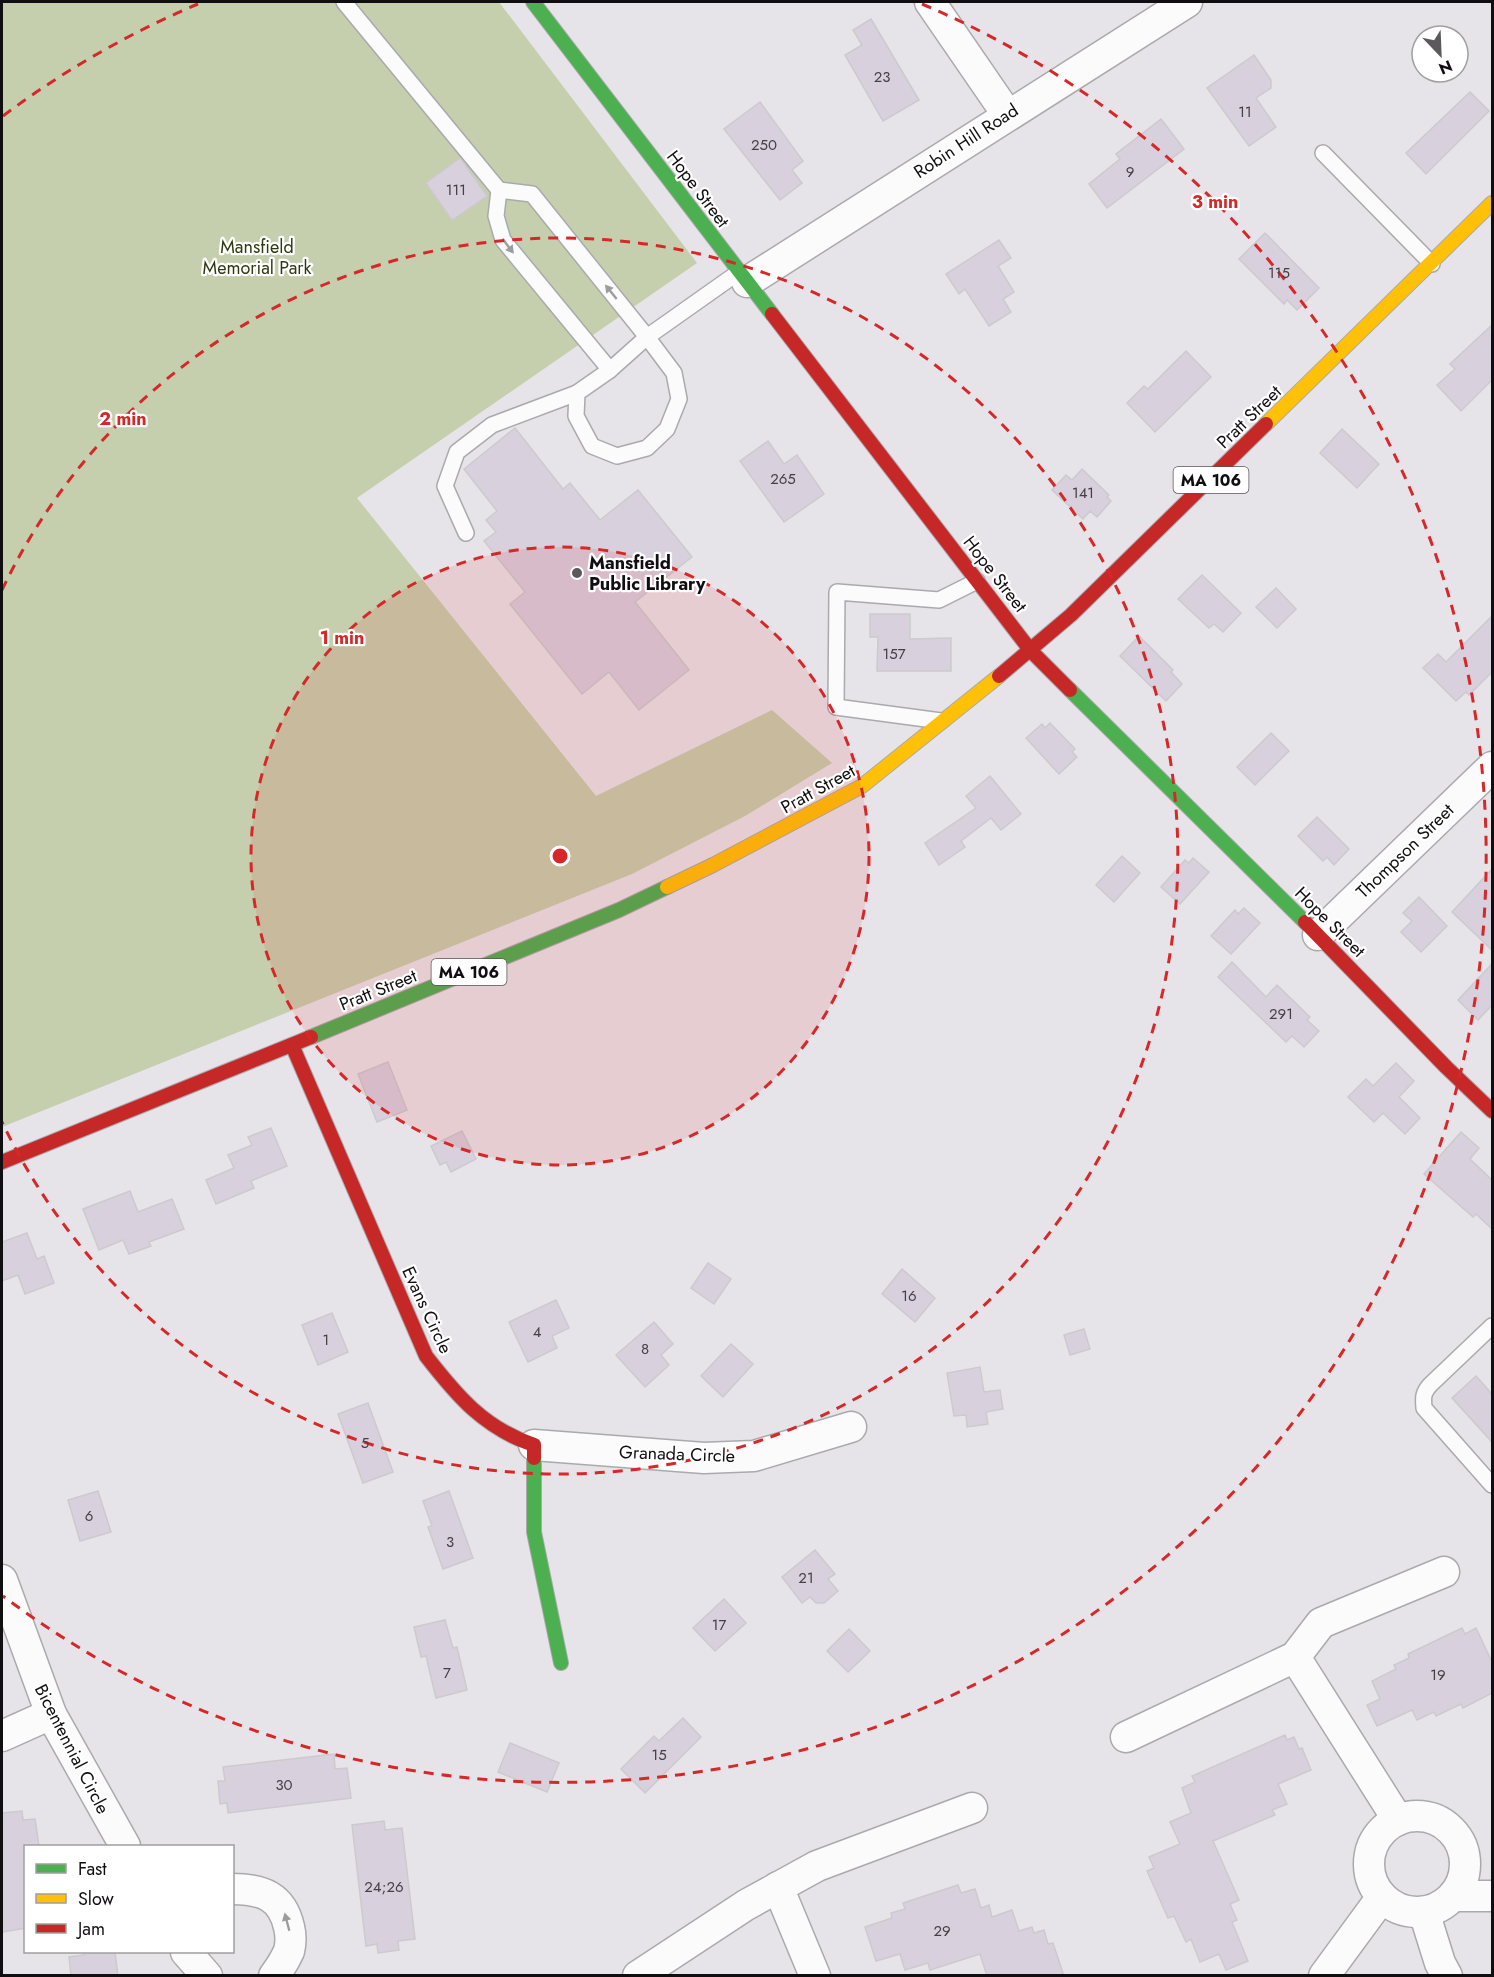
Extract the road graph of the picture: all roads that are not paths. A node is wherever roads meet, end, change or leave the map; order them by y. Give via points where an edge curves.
1 (344, 2) edge
2 (533, 2) edge
3 (930, 2) edge
4 (1187, 2) edge
5 (1007, 114) junction
6 (1323, 153) dead end
7 (499, 190) junction
8 (1492, 203) edge
9 (1432, 264) junction
10 (743, 277) junction
11 (647, 338) junction
12 (610, 370) junction
13 (577, 393) junction
14 (466, 533) dead end
15 (977, 581) junction
16 (1031, 651) junction
17 (944, 721) junction
18 (1492, 767) edge
19 (1318, 935) junction
20 (292, 1045) junction
21 (1492, 1111) edge
22 (2, 1162) edge
23 (1492, 1326) edge
24 (851, 1426) dead end
25 (534, 1445) junction
26 (1492, 1485) edge
27 (1444, 1572) dead end
28 (2, 1580) edge
29 (1295, 1657) junction
30 (561, 1663) dead end
31 (51, 1714) junction
32 (2, 1736) edge
33 (1126, 1737) dead end
34 (972, 1808) dead end
35 (1398, 1820) junction
36 (124, 1845) edge
37 (778, 1887) junction
38 (234, 1889) edge
39 (1453, 1896) junction
40 (1492, 1896) edge
41 (1382, 1897) junction
42 (1424, 1912) junction
43 (187, 1953) edge
44 (207, 1976) edge
45 (274, 1976) edge
46 (638, 1976) edge
47 (814, 1976) edge
48 (1324, 1976) edge
49 (1447, 1976) edge

1 - 7 lane
2 - 10 main road, Hope Street
3 - 5 street
4 - 5 street, Robin Hill Road
5 - 10 street, Robin Hill Road
6 - 9 lane
11 -> 7 lane via 532,194
7 -> 12 lane via 496,216 503,240
8 - 9 main road, Pratt Street / MA 106
9 - 16 main road, Pratt Street / MA 106
10 - 11 lane
10 - 15 main road, Hope Street
11 - 12 lane
11 - 13 lane via 674,373 679,399 667,429 647,448 617,456 592,446 576,416
12 - 13 lane
13 - 14 lane via 492,425 457,452 445,486
15 - 16 main road, Hope Street
15 - 17 lane via 939,600 837,592 836,707
16 - 17 main road, Pratt Street / MA 106
16 - 19 main road, Hope Street
17 - 20 main road, Pratt Street / MA 106 via 862,786 713,866 619,910
18 - 19 street, Thompson Street
19 - 21 main road, Hope Street
20 - 22 main road, Pratt Street / MA 106
20 - 25 main road, Evans Circle via 426,1356 456,1395 477,1414 508,1435
23 - 26 lane via 1430,1386 1423,1398 1424,1408
24 - 25 street, Granada Circle via 754,1456 704,1458
25 - 30 main road via 534,1532
27 - 29 street via 1321,1623
28 - 31 street, Bicentennial Circle
29 - 33 street
29 - 35 street
31 - 32 street
31 - 36 street, Bicentennial Circle
34 - 37 street via 817,1866
35 - 39 street via 1436,1820 1456,1836 1465,1860 1464,1873
35 - 41 street via 1385,1828 1370,1854 1369,1870
37 - 46 street
37 - 47 street
45 -> 38 street via 290,1948 291,1935 284,1910 278,1901 265,1894
39 - 40 street
39 - 42 street
41 - 42 street via 1394,1907
41 - 48 street
42 - 49 street
43 - 44 street

